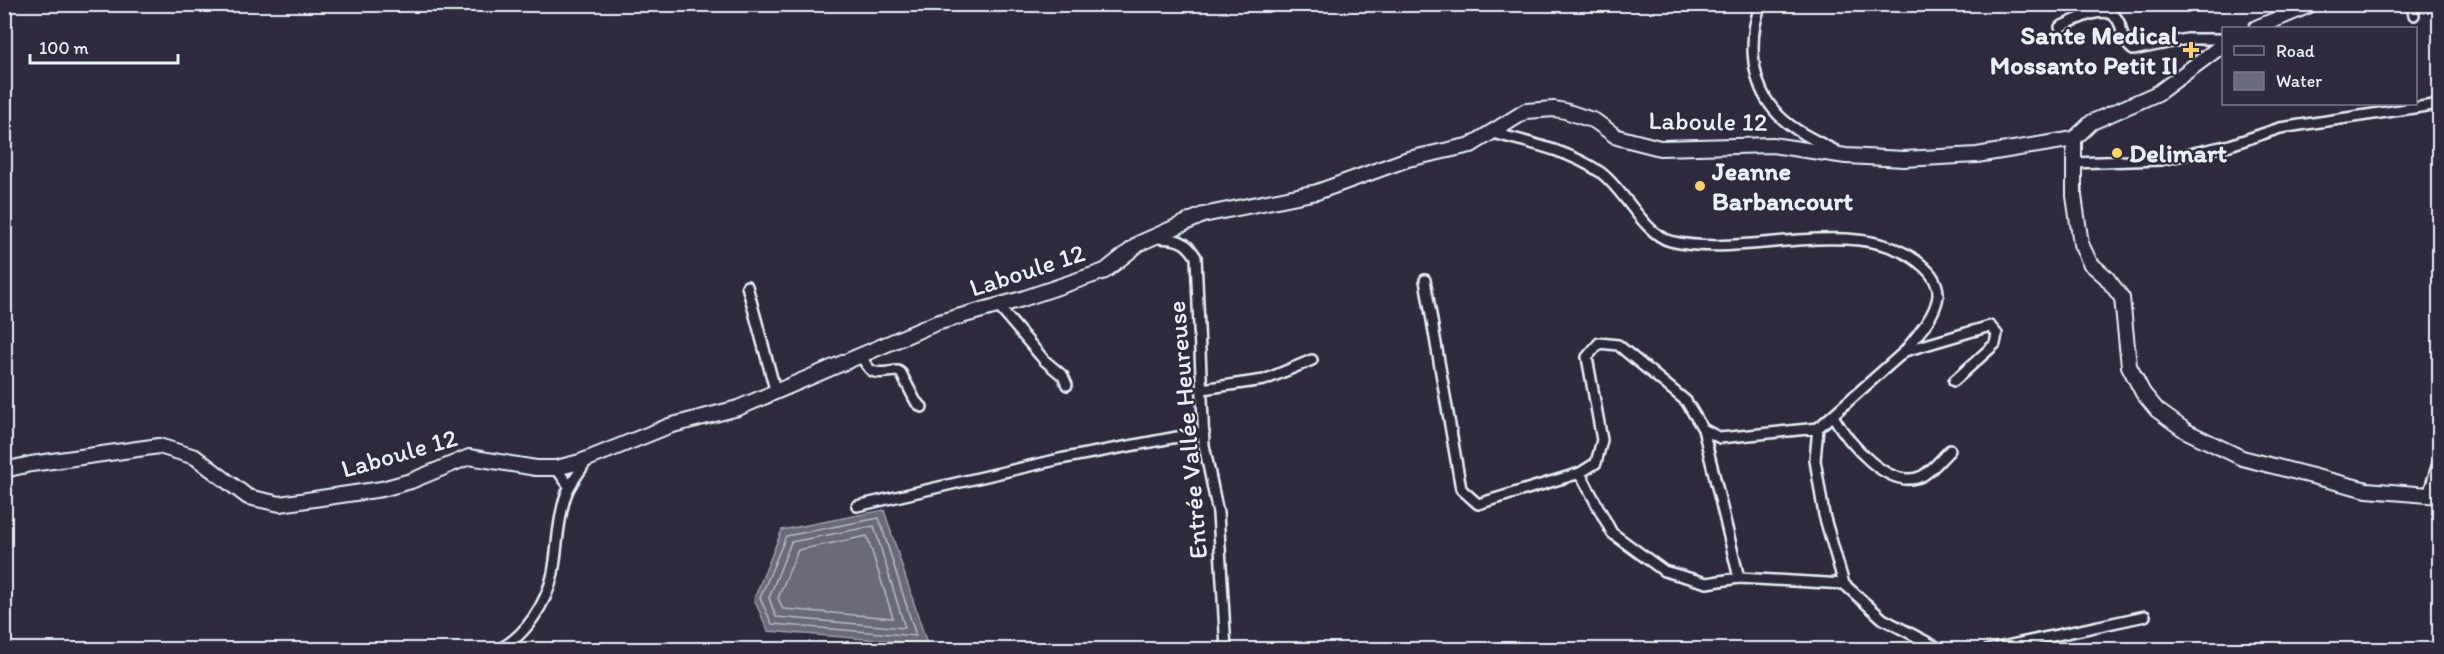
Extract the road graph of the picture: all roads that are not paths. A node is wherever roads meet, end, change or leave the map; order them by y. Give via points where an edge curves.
1 (1761, 4) edge
2 (2312, 4) edge
3 (2411, 4) edge
4 (2415, 15) dead end
5 (2060, 27) dead end
6 (2258, 27) edge
7 (2222, 41) edge
8 (2222, 42) edge
9 (2439, 104) edge
10 (1489, 132) junction
11 (2074, 139) junction
12 (1846, 156) junction
13 (2072, 163) junction
14 (1154, 238) junction
15 (1425, 280) dead end
16 (747, 286) dead end
17 (998, 306) junction
18 (1905, 351) junction
19 (860, 354) junction
20 (1312, 360) dead end
21 (1954, 381) dead end
22 (1067, 386) dead end
23 (1202, 389) junction
24 (776, 393) junction
25 (922, 407) dead end
26 (1833, 416) junction
27 (1818, 428) junction
28 (1703, 429) junction
29 (1204, 432) junction
30 (1950, 450) dead end
31 (2439, 458) edge
32 (587, 459) junction
33 (556, 468) junction
34 (4, 470) edge
35 (1580, 473) junction
36 (569, 486) junction
37 (2434, 496) edge
38 (857, 506) dead end
39 (1739, 578) junction
40 (1844, 584) junction
41 (2145, 616) dead end
42 (503, 648) edge
43 (1226, 650) edge
44 (1942, 650) edge
45 (1988, 650) edge

1 - 12 street via 1752,52 1759,85 1774,111 1800,132
2 - 6 street
3 - 4 street
5 - 7 street via 2102,8 2111,9 2118,16 2126,45 2133,50 2187,39
8 - 11 street via 2158,93 2092,122
9 - 13 street via 2280,128 2230,145 2161,160
10 - 12 street, Laboule 12 via 1527,111 1554,109 1595,121 1617,137 1660,148 1772,145
10 - 14 street, Laboule 12 via 1471,145 1408,159 1317,192 1203,216
10 - 18 street via 1555,150 1600,172 1651,231 1671,241 1755,246 1839,238 1877,244 1907,256 1933,277 1938,294 1931,315
11 - 12 street, Laboule 12 via 1977,155 1904,159
11 - 13 street
13 - 37 street via 2081,244 2090,263 2122,298 2129,366 2157,410 2186,431 2242,458 2367,490
14 - 17 street, Laboule 12 via 1140,243 1105,271
14 - 23 street, Entrée Vallée Heureuse via 1177,239 1189,245 1196,257
15 - 35 street via 1461,489 1478,504
16 - 24 street
17 - 19 street, Laboule 12 via 936,323
17 - 22 street via 1044,360 1063,376
18 - 21 street via 1990,326 1997,334 1995,344
18 - 26 street
19 - 24 street, Laboule 12
19 - 25 street via 874,374 898,371
20 - 23 street via 1264,380
23 - 29 street, Entrée Vallée Heureuse
24 - 32 street, Laboule 12 via 718,415 669,426
26 - 27 street
26 - 30 street via 1845,436 1872,464 1889,473 1907,478 1921,476
27 - 28 street via 1719,438
27 - 40 street via 1815,460 1824,515
28 - 35 street via 1686,401 1618,345 1599,343 1587,357 1602,440 1596,463
28 - 39 street
29 - 38 street via 1060,459
29 - 43 street, Entrée Vallée Heureuse via 1218,513
31 - 37 street
32 - 33 street, Laboule 12
32 - 36 street
33 - 34 street, Laboule 12 via 469,456 382,489 280,504 248,497 195,456 159,446
33 - 36 street
35 - 39 street via 1612,533 1664,572 1707,583
36 - 42 street via 561,512 553,573 543,601
39 - 40 street
40 - 44 street via 1883,619
41 - 45 street

